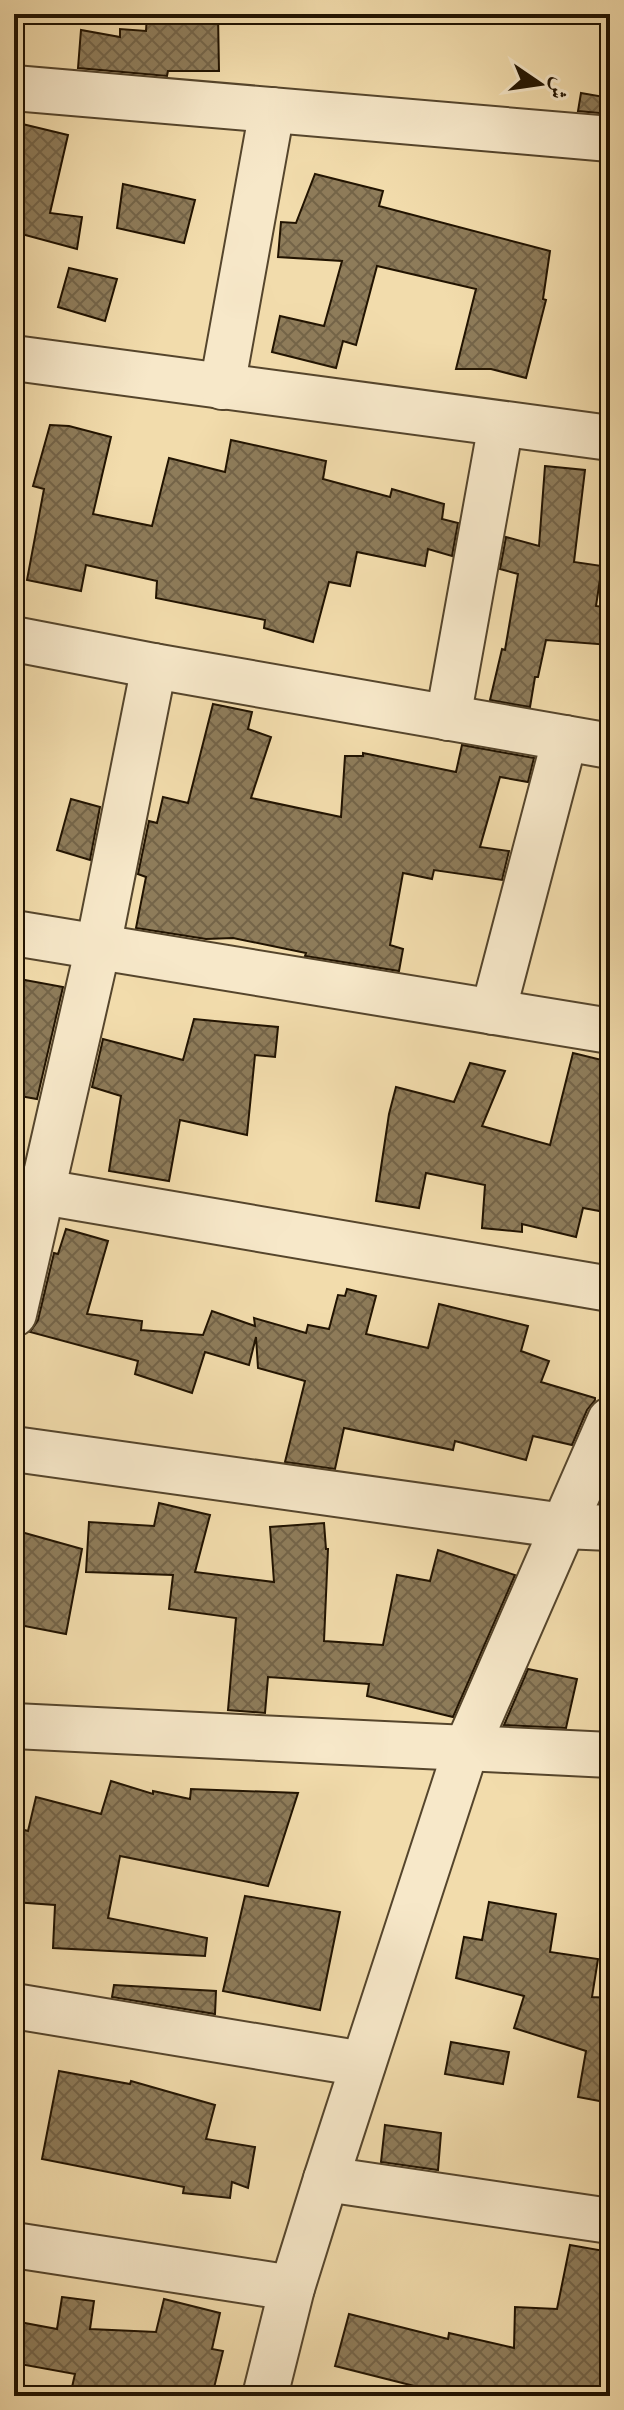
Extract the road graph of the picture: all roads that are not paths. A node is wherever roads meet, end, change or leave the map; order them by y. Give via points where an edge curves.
1 (14, 88) edge
2 (272, 110) junction
3 (610, 139) edge
4 (14, 358) edge
5 (222, 387) junction
6 (501, 424) junction
7 (610, 438) edge
8 (14, 639) edge
9 (154, 666) junction
10 (448, 718) junction
11 (565, 738) junction
12 (610, 746) edge
13 (14, 933) edge
14 (98, 947) junction
15 (493, 1012) junction
16 (610, 1031) edge
17 (28, 1190) edge
18 (610, 1289) edge
19 (14, 1314) edge
20 (610, 1420) edge
21 (14, 1449) edge
22 (564, 1526) junction
23 (610, 1528) edge
24 (14, 1726) edge
25 (466, 1749) junction
26 (610, 1755) edge
27 (14, 2006) edge
28 (363, 2064) junction
29 (326, 2179) junction
30 (610, 2221) edge
31 (14, 2245) edge
32 (292, 2288) junction
33 (265, 2396) edge

1 - 2 street
2 - 3 street
2 - 5 street
4 - 5 street
5 - 6 street
6 - 7 street
6 - 10 street
8 - 9 street
9 - 10 street
9 - 14 street
10 - 11 street
11 - 12 street
11 - 15 street
13 - 14 street
14 - 15 street
14 - 17 street
15 - 16 street
17 - 18 street
17 - 19 street
20 - 22 street
21 - 22 street
22 - 23 street
22 - 25 street
24 - 25 street
25 - 26 street
25 - 28 street
27 - 28 street
28 - 29 street
29 - 30 street
29 - 32 street
31 - 32 street
32 - 33 street

